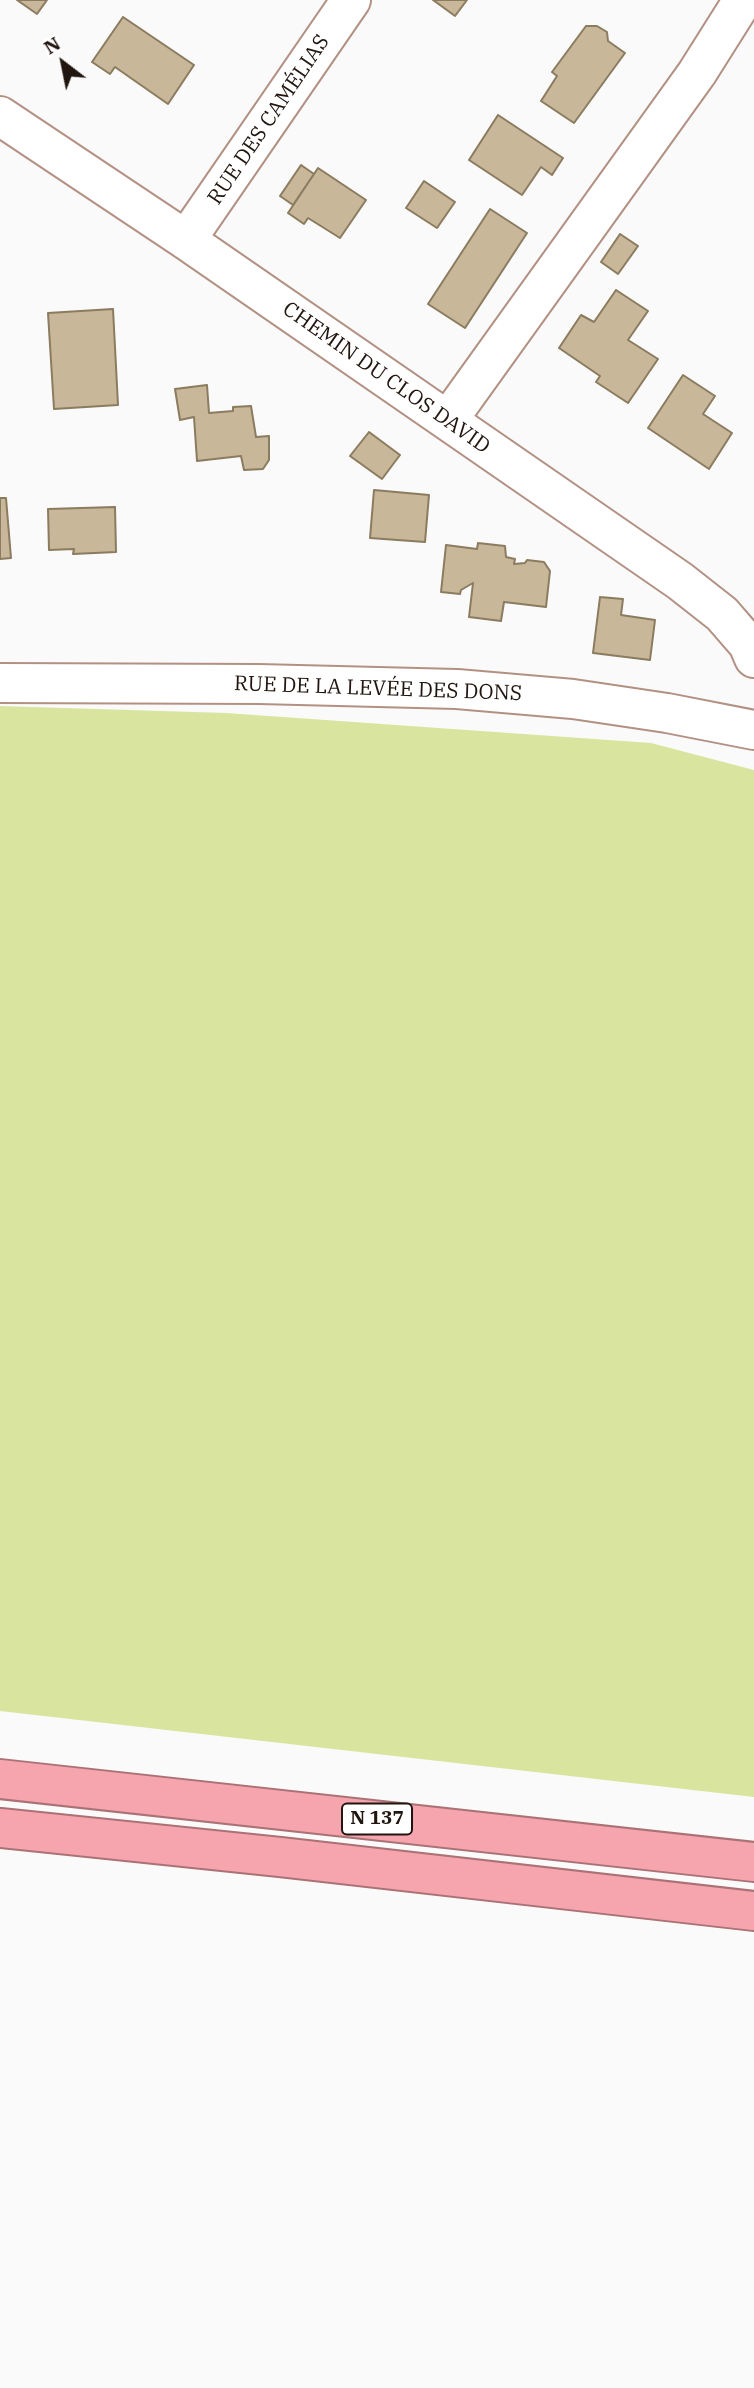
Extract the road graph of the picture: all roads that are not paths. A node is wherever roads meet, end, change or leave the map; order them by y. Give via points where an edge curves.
1 (351, 0) edge
2 (743, 0) edge
3 (0, 116) edge
4 (186, 240) junction
5 (448, 420) junction
6 (754, 658) edge
7 (0, 683) edge
8 (754, 730) edge
9 (0, 1779) edge
10 (0, 1828) edge
11 (754, 1861) edge
12 (754, 1911) edge

1 - 4 street, RUE DES CAMÉLIAS
2 - 5 street via 697,73
3 - 4 street, CHEMIN DU CLOS DAVID
4 - 5 street, CHEMIN DU CLOS DAVID
5 - 6 street, CHEMIN DU CLOS DAVID via 708,601 748,644
7 - 8 street, RUE DE LA LEVÉE DES DONS via 457,689 573,699
9 - 11 highway, N 137
10 - 12 highway, N 137

